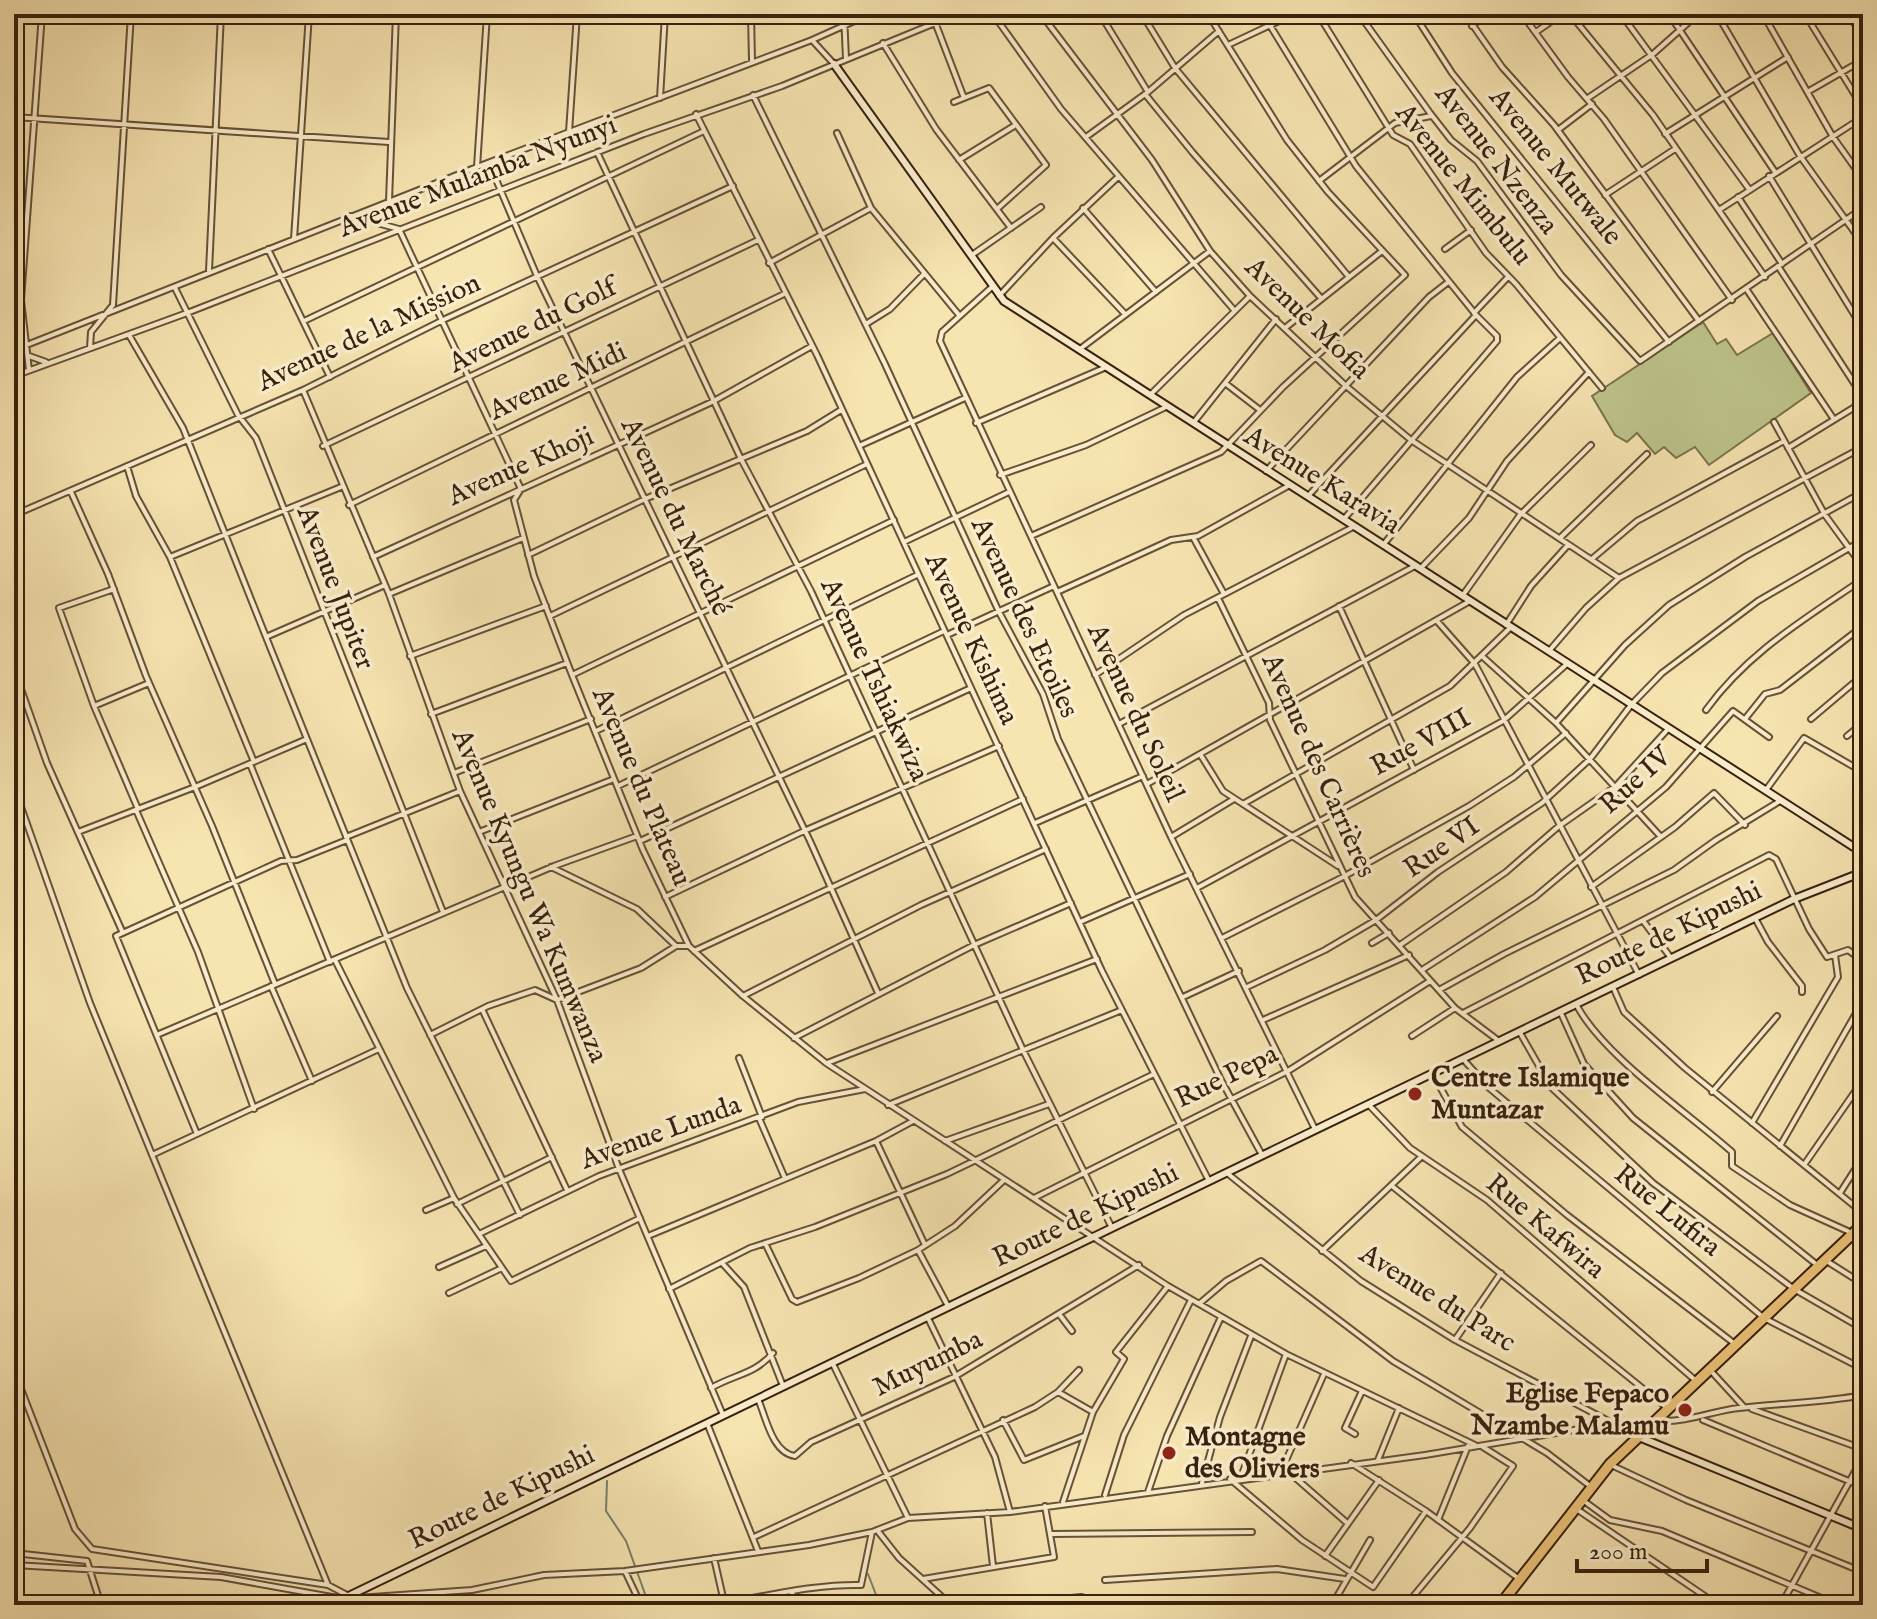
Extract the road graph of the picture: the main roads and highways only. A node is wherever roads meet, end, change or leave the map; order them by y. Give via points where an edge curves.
1 (834, 64) road end
2 (1863, 853) edge
3 (1863, 872) edge
4 (1863, 1224) edge
5 (1858, 1235) edge
6 (1639, 1437) junction
7 (1863, 1529) edge
8 (330, 1605) edge
9 (1500, 1605) edge

1 - 2 main road, Avenue Karavia via 999,296
3 - 8 main road, Route de Kipushi via 1794,899
4 - 5 highway
5 - 6 highway via 1821,1263
6 - 7 main road, Avenue du Parc
6 - 9 highway via 1580,1498

